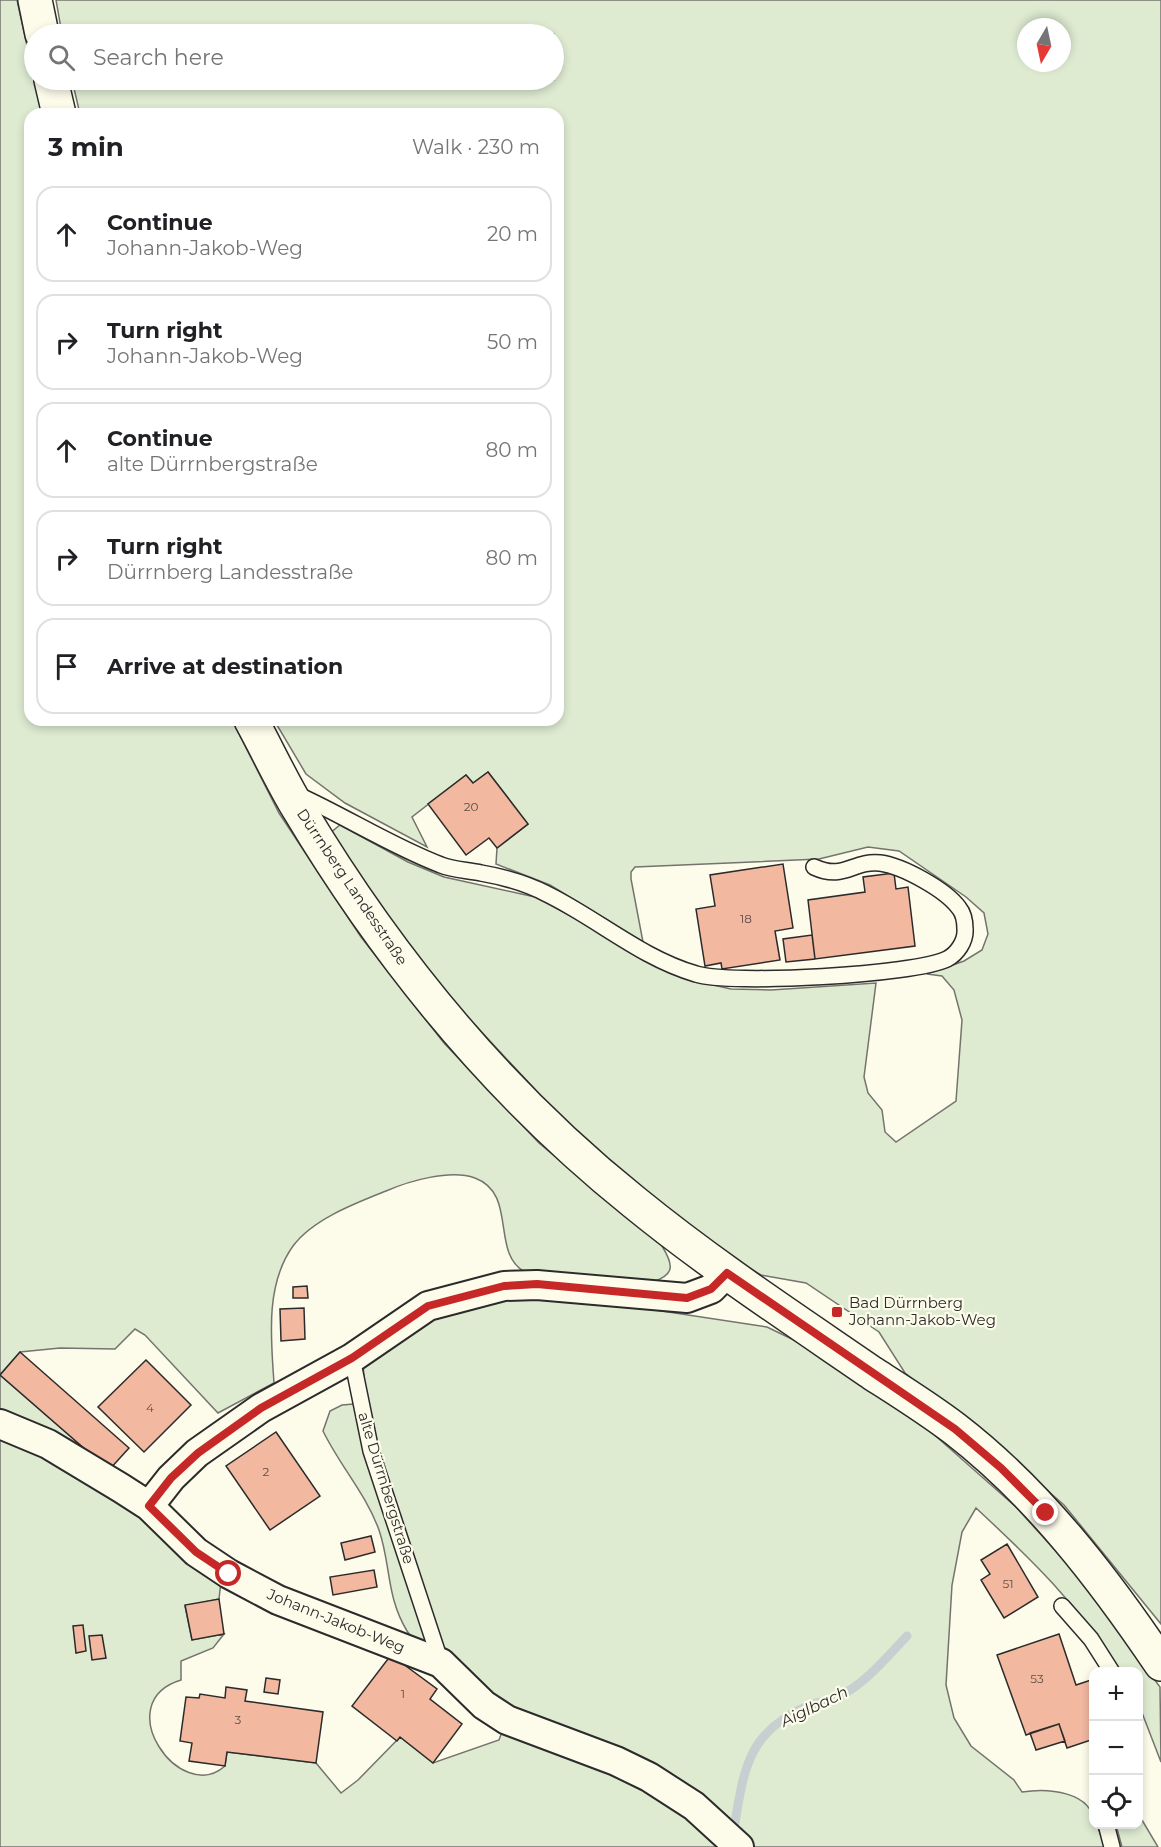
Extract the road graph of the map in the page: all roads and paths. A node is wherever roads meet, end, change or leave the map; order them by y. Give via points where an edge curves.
1 (34, 0) edge
2 (40, 24) edge
3 (53, 90) edge
4 (58, 108) edge
5 (254, 726) edge
6 (288, 790) junction
7 (814, 867) dead end
8 (727, 1273) junction
9 (352, 1358) junction
10 (0, 1424) edge
11 (149, 1506) junction
12 (1062, 1606) dead end
13 (441, 1663) junction
14 (1161, 1664) edge
15 (1109, 1667) edge
16 (1107, 1829) edge
17 (739, 1847) edge
18 (1112, 1847) edge

1 - 2 main road
3 - 4 main road
5 - 6 main road, Dürrnberg Landesstraße
6 - 7 lane via 443,866 523,883 577,910 649,955 700,976 793,977 928,965 948,958 966,935 961,909 914,874 881,863 834,874
6 - 8 main road, Dürrnberg Landesstraße via 373,924 430,999 494,1072 564,1142 633,1202
8 - 9 street via 711,1289 687,1298 537,1284 504,1286 428,1306
8 - 14 main road, Dürrnberg Landesstraße via 955,1429 1001,1468 1046,1513 1122,1606
9 - 11 street via 261,1408 198,1453
9 - 13 lane, alte Dürrnbergstraße via 371,1451
10 - 11 street, Johann-Jakob-Weg via 48,1444
11 - 13 street, Johann-Jakob-Weg via 196,1552 250,1585 317,1616
12 - 15 lane
13 - 17 street, alte Dürrnbergstraße via 484,1705 507,1720 649,1777 694,1806
16 - 18 lane

